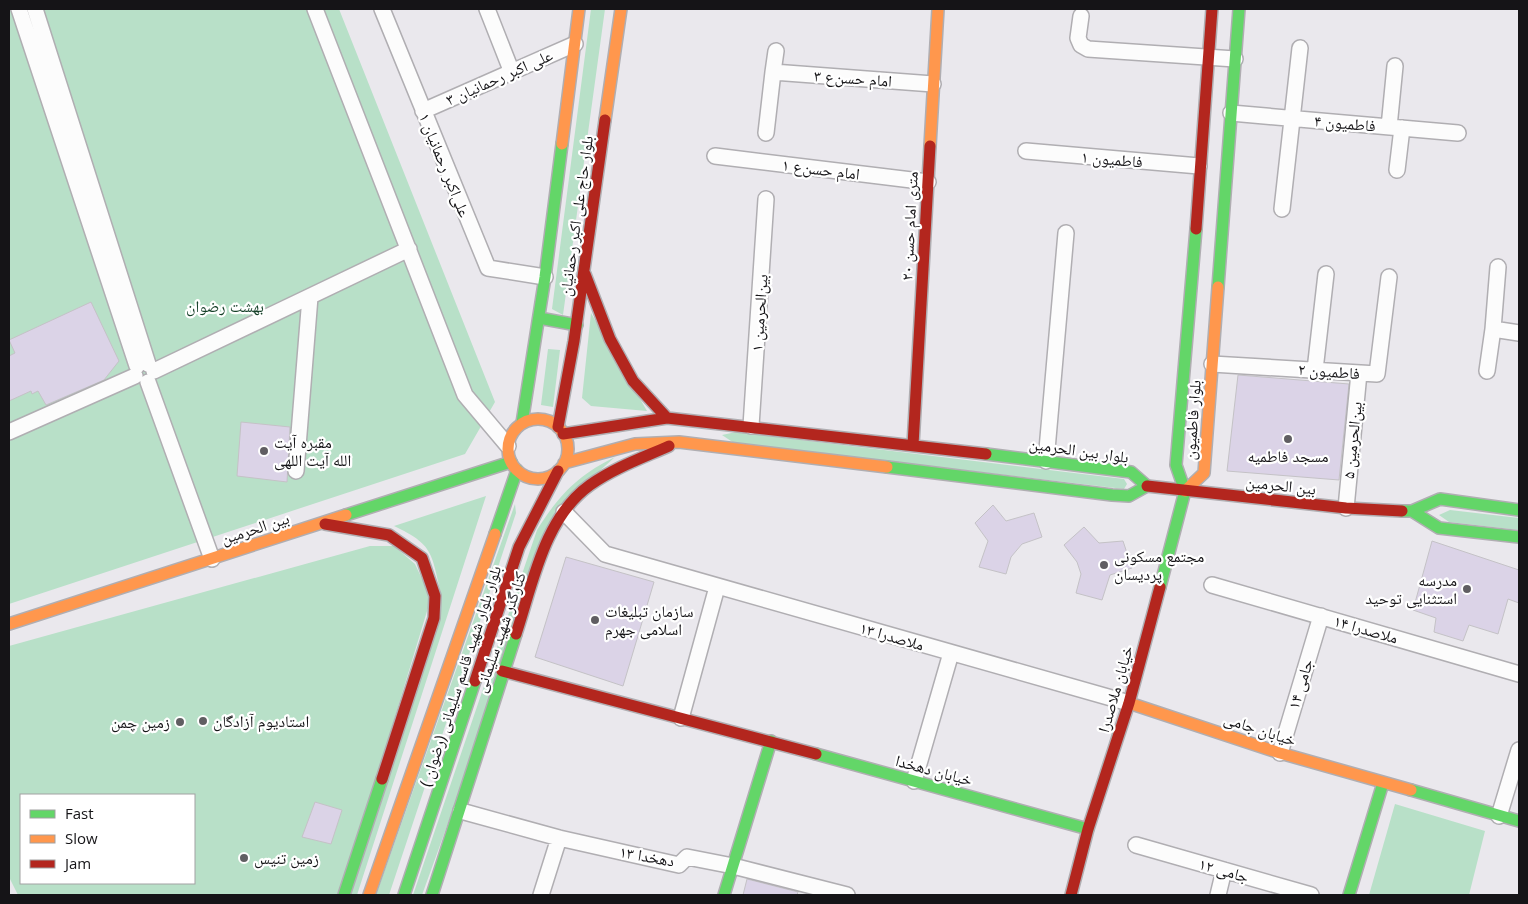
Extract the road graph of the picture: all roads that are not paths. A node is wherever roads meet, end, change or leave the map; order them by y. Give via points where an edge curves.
1 (19, 9) edge
2 (35, 9) edge
3 (315, 9) edge
4 (382, 9) edge
5 (487, 9) edge
6 (580, 9) edge
7 (621, 9) edge
8 (938, 9) edge
9 (1212, 9) edge
10 (1239, 9) edge
11 (1081, 16) dead end
12 (575, 44) junction
13 (1300, 48) dead end
14 (776, 51) dead end
15 (1208, 56) junction
16 (1236, 58) junction
17 (1394, 66) dead end
18 (511, 70) junction
19 (773, 72) junction
20 (933, 84) junction
21 (423, 112) junction
22 (1231, 113) junction
23 (1292, 118) junction
24 (1396, 127) junction
25 (766, 133) dead end
26 (1458, 133) dead end
27 (1026, 151) dead end
28 (714, 156) dead end
29 (1199, 166) junction
30 (1397, 170) dead end
31 (928, 182) junction
32 (766, 199) dead end
33 (1282, 209) dead end
34 (1066, 234) dead end
35 (409, 249) junction
36 (1498, 267) dead end
37 (584, 272) junction
38 (1326, 274) dead end
39 (545, 276) junction
40 (1389, 277) dead end
41 (310, 297) junction
42 (539, 318) junction
43 (577, 325) junction
44 (1494, 329) junction
45 (1519, 333) edge
46 (1212, 364) junction
47 (1315, 370) junction
48 (1487, 371) dead end
49 (144, 372) junction
50 (1359, 373) junction
51 (667, 418) junction
52 (522, 423) junction
53 (715, 423) junction
54 (751, 426) junction
55 (561, 430) junction
56 (9, 432) edge
57 (1193, 440) junction
58 (679, 442) junction
59 (913, 445) junction
60 (508, 446) junction
61 (715, 446) junction
62 (1046, 461) junction
63 (514, 466) junction
64 (561, 467) junction
65 (296, 471) dead end
66 (1147, 486) junction
67 (1185, 491) junction
68 (1346, 508) junction
69 (1519, 510) edge
70 (1412, 511) junction
71 (564, 512) junction
72 (322, 524) junction
73 (1519, 537) edge
74 (212, 559) junction
75 (1212, 585) dead end
76 (717, 587) junction
77 (1321, 616) junction
78 (9, 624) edge
79 (951, 653) junction
80 (502, 671) junction
81 (1519, 674) edge
82 (1129, 703) junction
83 (681, 718) junction
84 (771, 741) junction
85 (1519, 750) edge
86 (1280, 753) junction
87 (914, 781) junction
88 (1382, 784) junction
89 (461, 811) junction
90 (1499, 816) junction
91 (1519, 822) edge
92 (1088, 829) junction
93 (559, 838) junction
94 (1136, 845) dead end
95 (733, 866) junction
96 (1224, 870) junction
97 (344, 895) edge
98 (368, 895) edge
99 (404, 895) edge
100 (432, 895) edge
101 (541, 895) edge
102 (724, 895) edge
103 (847, 895) edge
104 (1071, 895) edge
105 (1218, 895) edge
106 (1311, 895) edge
107 (1349, 895) edge

1 - 49 street
2 - 49 street
3 - 35 street
4 - 21 street, علی‌اکبر رحمانیان ۱
5 - 18 street
6 - 12 street, بلوار حاج علی اکبر رحمانیان
7 - 37 street, بلوار حاج علی اکبر رحمانیان
8 - 20 street, ۲۰ متری امام حسن
9 - 15 street, بلوار فاطمیون
10 - 16 street, بلوار فاطمیون
11 - 15 street via 1078,38 1081,45 1088,48
12 - 18 street, علی اکبر رحمانیان ۳
12 - 39 street, بلوار حاج علی اکبر رحمانیان
13 - 23 street
14 - 19 street
15 - 16 street
15 - 29 street, بلوار فاطمیون
16 - 22 street, بلوار فاطمیون
17 - 24 street
18 - 21 street, علی اکبر رحمانیان ۳
19 - 20 street, امام حسن‌ع ۳
19 - 25 street
20 - 31 street, ۲۰ متری امام حسن
21 - 39 street, علی‌اکبر رحمانیان ۱ via 488,268
22 - 23 street, فاطمیون ۴
22 - 46 street, بلوار فاطمیون
23 - 24 street, فاطمیون ۴
23 - 33 street
24 - 26 street, فاطمیون ۴
24 - 30 street
27 - 29 street, فاطمیون ۱
28 - 31 street, امام حسن‌ع ۱
29 - 57 street, بلوار فاطمیون via 1186,368
31 - 59 street, ۲۰ متری امام حسن
32 - 54 street, بین‌الحرمین ۱
34 - 62 street
35 - 41 street
35 - 60 street via 465,395
36 - 44 street
37 - 43 street, بلوار حاج علی اکبر رحمانیان
37 - 51 street via 610,339 633,382
38 - 47 street
39 - 42 street, بلوار حاج علی اکبر رحمانیان
40 - 50 street, فاطمیون ۲ via 1377,374
41 - 49 street
41 - 65 street
42 - 43 street
42 - 52 street, بلوار حاج علی اکبر رحمانیان
43 - 55 street, بلوار حاج علی اکبر رحمانیان
44 - 45 street
44 - 48 street
46 - 47 street, فاطمیون ۲
46 - 57 street, بلوار فاطمیون
47 - 50 street, فاطمیون ۲
49 - 56 street
49 - 74 street
50 - 68 street, بین‌الحرمین ۵
51 - 53 street, بلوار بین الحرمین
51 - 55 street, بلوار بین الحرمین
52 - 55 street via 541,419
52 - 60 street via 515,429
53 - 54 street, بلوار بین الحرمین
53 - 61 street
54 - 59 street, بلوار بین الحرمین
55 - 64 street via 567,454
57 - 67 street, بلوار فاطمیون via 1176,465
57 - 67 street, بلوار فاطمیون via 1204,473
58 - 61 street
58 - 64 street via 635,444
58 - 71 street, کنارگذر شهید سلیمانی via 595,481
59 - 62 street, بلوار بین الحرمین
60 - 63 street
61 - 66 street via 1112,495 1129,496
62 - 66 street, بلوار بین الحرمین via 1131,472
63 - 64 street via 532,478 541,478
63 - 72 street, بین الحرمین
63 - 98 street, بلوار بلوار شهید قاسم سلیمانی (رضوان )
64 - 99 street, بلوار بلوار شهید قاسم سلیمانی (رضوان ) via 519,547
66 - 67 street, بین الحرمین
67 - 68 street, بین الحرمین
67 - 82 street, خیابان ملاصدرا
68 - 70 street, بین الحرمین
69 - 70 street via 1440,499
70 - 73 street via 1439,528
71 - 76 street, ملاصدرا ۱۳ via 605,554
71 - 80 street, کنارگذر شهید سلیمانی via 552,528
72 - 74 street, بین الحرمین
72 - 97 street via 389,535 422,558 435,596 434,618
74 - 78 street, بین الحرمین
75 - 77 street, ملاصدرا ۱۴
76 - 79 street, ملاصدرا ۱۳
76 - 83 street
77 - 81 street, ملاصدرا ۱۴
77 - 86 street, جامی ۱۴
79 - 82 street, ملاصدرا ۱۳
79 - 87 street
80 - 83 street, خیابان دهخدا
80 - 89 street, کنارگذر شهید سلیمانی
82 - 86 street, خیابان جامی
82 - 92 street, خیابان ملاصدرا
83 - 84 street, خیابان دهخدا
84 - 87 street, خیابان دهخدا
84 - 95 street
85 - 90 street
86 - 88 street, خیابان جامی
87 - 92 street, خیابان دهخدا
88 - 90 street, خیابان جامی
88 - 107 street
89 - 93 street
89 - 100 street, کنارگذر شهید سلیمانی
90 - 91 street, خیابان جامی
92 - 104 street, خیابان ملاصدرا
93 - 95 street, دهخدا ۱۳ via 679,865 687,857
93 - 101 street
94 - 96 street, جامی ۱۲
95 - 102 street
95 - 103 street
96 - 105 street
96 - 106 street, جامی ۱۲

